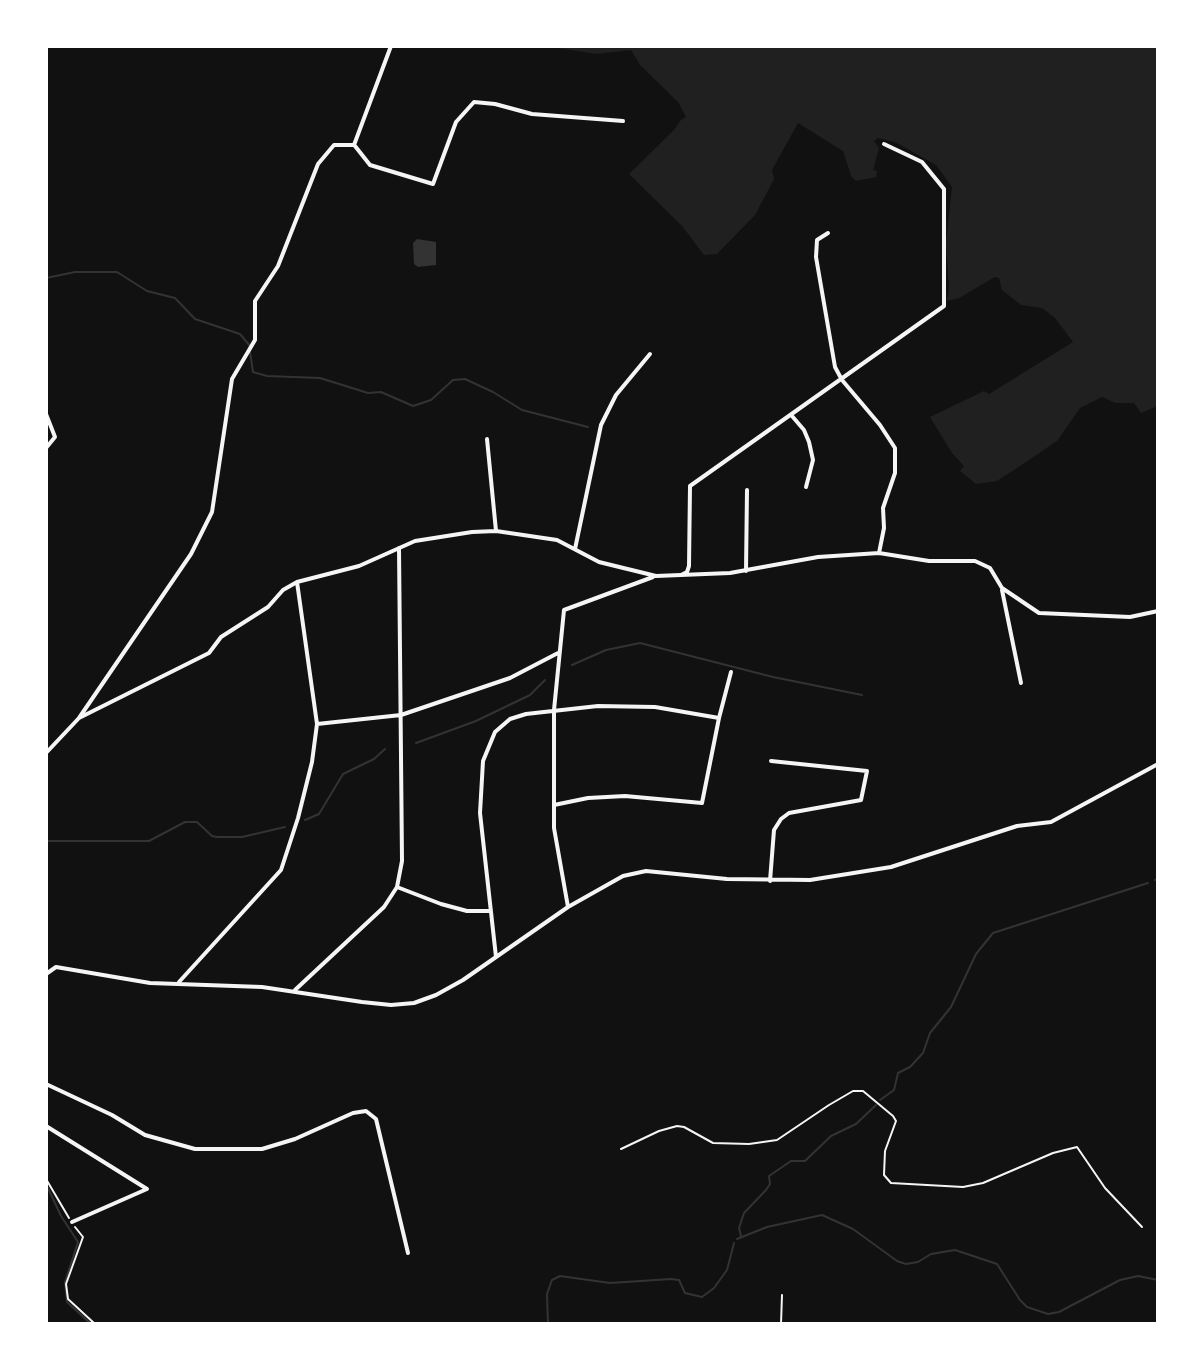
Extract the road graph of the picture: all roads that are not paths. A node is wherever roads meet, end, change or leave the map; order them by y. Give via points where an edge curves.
1 (391, 46) edge
2 (623, 121) dead end
3 (884, 144) dead end
4 (354, 145) junction
5 (828, 233) dead end
6 (650, 354) dead end
7 (842, 380) junction
8 (46, 414) edge
9 (792, 416) junction
10 (487, 439) dead end
11 (46, 448) edge
12 (806, 487) dead end
13 (747, 490) dead end
14 (496, 531) junction
15 (399, 548) junction
16 (575, 549) junction
17 (879, 553) junction
18 (746, 571) junction
19 (656, 576) junction
20 (680, 576) junction
21 (297, 582) junction
22 (1002, 588) junction
23 (1158, 611) edge
24 (559, 653) junction
25 (731, 672) dead end
26 (1021, 683) dead end
27 (554, 710) junction
28 (401, 715) junction
29 (79, 718) junction
30 (719, 718) junction
31 (317, 724) junction
32 (46, 753) edge
33 (771, 761) dead end
34 (1158, 764) edge
35 (554, 805) junction
36 (770, 881) junction
37 (397, 887) junction
38 (568, 907) junction
39 (490, 911) junction
40 (496, 957) junction
41 (46, 964) edge
42 (56, 967) junction
43 (46, 974) edge
44 (179, 982) dead end
45 (295, 990) junction
46 (46, 1084) edge
47 (46, 1126) edge
48 (72, 1222) road end
49 (408, 1253) dead end

1 - 4 street
2 - 4 street via 532,114 474,102 456,122 433,184 370,165
3 - 7 street via 922,162 944,189 944,306
4 - 29 street via 334,145 318,164 278,266 255,301 255,340 232,379 212,512 191,554
5 - 7 street via 817,240 816,257 829,341
6 - 16 street via 616,395 601,425
7 - 9 street
7 - 17 street via 895,448
8 - 11 street via 55,437
9 - 12 street via 804,430 813,460
9 - 20 street via 690,486 689,566
10 - 14 street
13 - 18 street
14 - 15 street via 438,536
14 - 16 street via 557,540
15 - 21 street via 359,566
15 - 28 street
16 - 19 street via 599,562
17 - 18 street via 818,557
17 - 22 street via 975,561 985,564
18 - 20 street
19 - 20 street
19 - 24 street via 564,610
21 - 29 street via 221,637 209,653
21 - 31 street
22 - 23 street via 1039,613 1130,617
22 - 26 street
24 - 27 street
24 - 28 street via 510,678
25 - 30 street
27 - 30 street via 655,707
27 - 35 street
27 - 39 street via 510,719 495,732 483,761 480,813
28 - 31 street
28 - 37 street via 402,861
29 - 32 street
30 - 35 street via 702,803 625,796
31 - 44 street via 309,776 281,870
33 - 36 street via 867,771 861,800 781,819 774,830
34 - 36 street via 1051,822 1017,826 891,867
35 - 38 street
36 - 38 street via 646,871 623,876
37 - 39 street via 467,911
37 - 45 street via 384,907
38 - 40 street
39 - 40 street
40 - 45 street via 414,1003 362,1002
41 - 42 street
42 - 43 street
42 - 45 street via 150,983
46 - 49 street via 145,1135 195,1149 262,1149 366,1111 376,1119
47 - 48 street via 147,1189

